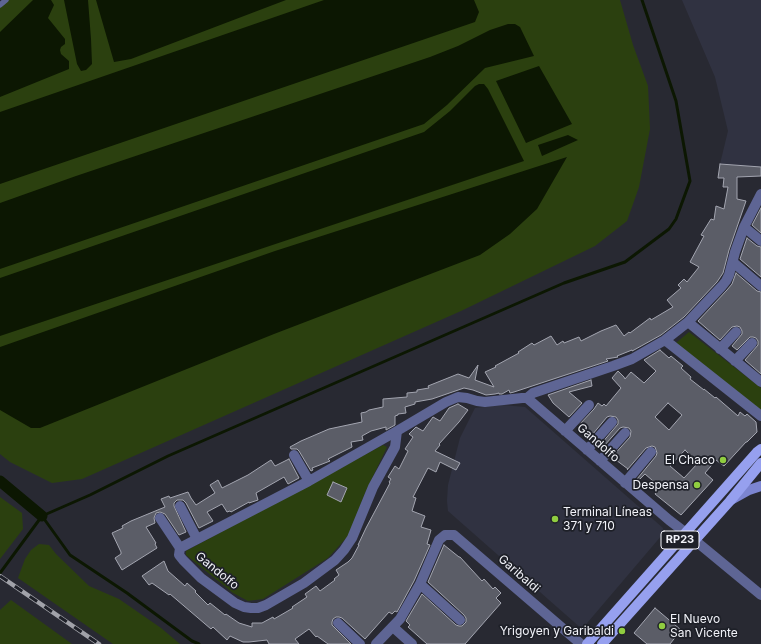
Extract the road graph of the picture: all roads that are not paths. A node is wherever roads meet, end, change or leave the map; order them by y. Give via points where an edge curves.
1 (6, 0) edge
2 (0, 5) edge
3 (761, 194) edge
4 (744, 227) junction
5 (761, 241) edge
6 (734, 263) dead end
7 (761, 286) edge
8 (688, 322) junction
9 (736, 332) dead end
10 (665, 340) junction
11 (752, 343) dead end
12 (720, 349) junction
13 (735, 361) junction
14 (761, 382) edge
15 (527, 398) junction
16 (588, 405) dead end
17 (761, 416) edge
18 (612, 422) dead end
19 (397, 431) junction
20 (565, 431) junction
21 (625, 433) dead end
22 (761, 449) edge
23 (587, 450) junction
24 (651, 452) dead end
25 (294, 455) dead end
26 (600, 461) junction
27 (761, 463) edge
28 (309, 481) junction
29 (625, 483) junction
30 (761, 486) edge
31 (730, 501) junction
32 (180, 506) dead end
33 (160, 518) dead end
34 (686, 533) junction
35 (197, 539) junction
36 (695, 540) junction
37 (180, 548) junction
38 (420, 584) junction
39 (761, 595) edge
40 (460, 620) dead end
41 (338, 623) dead end
42 (393, 627) junction
43 (360, 644) edge
44 (376, 644) edge
45 (412, 644) edge
46 (581, 644) edge
47 (587, 644) edge
48 (602, 644) edge

1 - 2 lane
3 - 4 street
4 - 5 street
4 - 8 street via 726,281
6 - 7 street
8 - 10 street
8 - 12 street
9 - 12 street
10 - 15 street via 632,359 533,393
10 - 17 street
11 - 13 street
12 - 13 street
13 - 14 street
15 - 19 street, Gandolfo via 485,402 458,397
15 - 20 street, Gandolfo
16 - 20 street
18 - 23 street
19 - 28 street, Gandolfo
19 - 37 street, Gandolfo via 395,447 344,550 336,560 304,583 266,605 251,608 235,602 202,578 183,560 179,555
20 - 23 street, Gandolfo
21 - 26 street
22 - 34 main road, RP23
23 - 26 street, Gandolfo
24 - 29 street
25 - 28 street
26 - 29 street, Gandolfo
27 - 31 main road, RP23
28 - 35 street, Gandolfo
29 - 34 street, Gandolfo
30 - 31 main road
31 - 36 main road, RP23
32 - 35 street
33 - 37 street
34 - 36 street, Gandolfo
34 - 47 main road, RP23
35 - 37 street, Gandolfo
36 - 39 street, Gandolfo
36 - 48 main road, RP23
38 - 40 street
38 - 42 street
38 - 46 street, Garibaldi via 439,540 445,535 454,535
41 - 43 street
42 - 44 street
42 - 45 street

